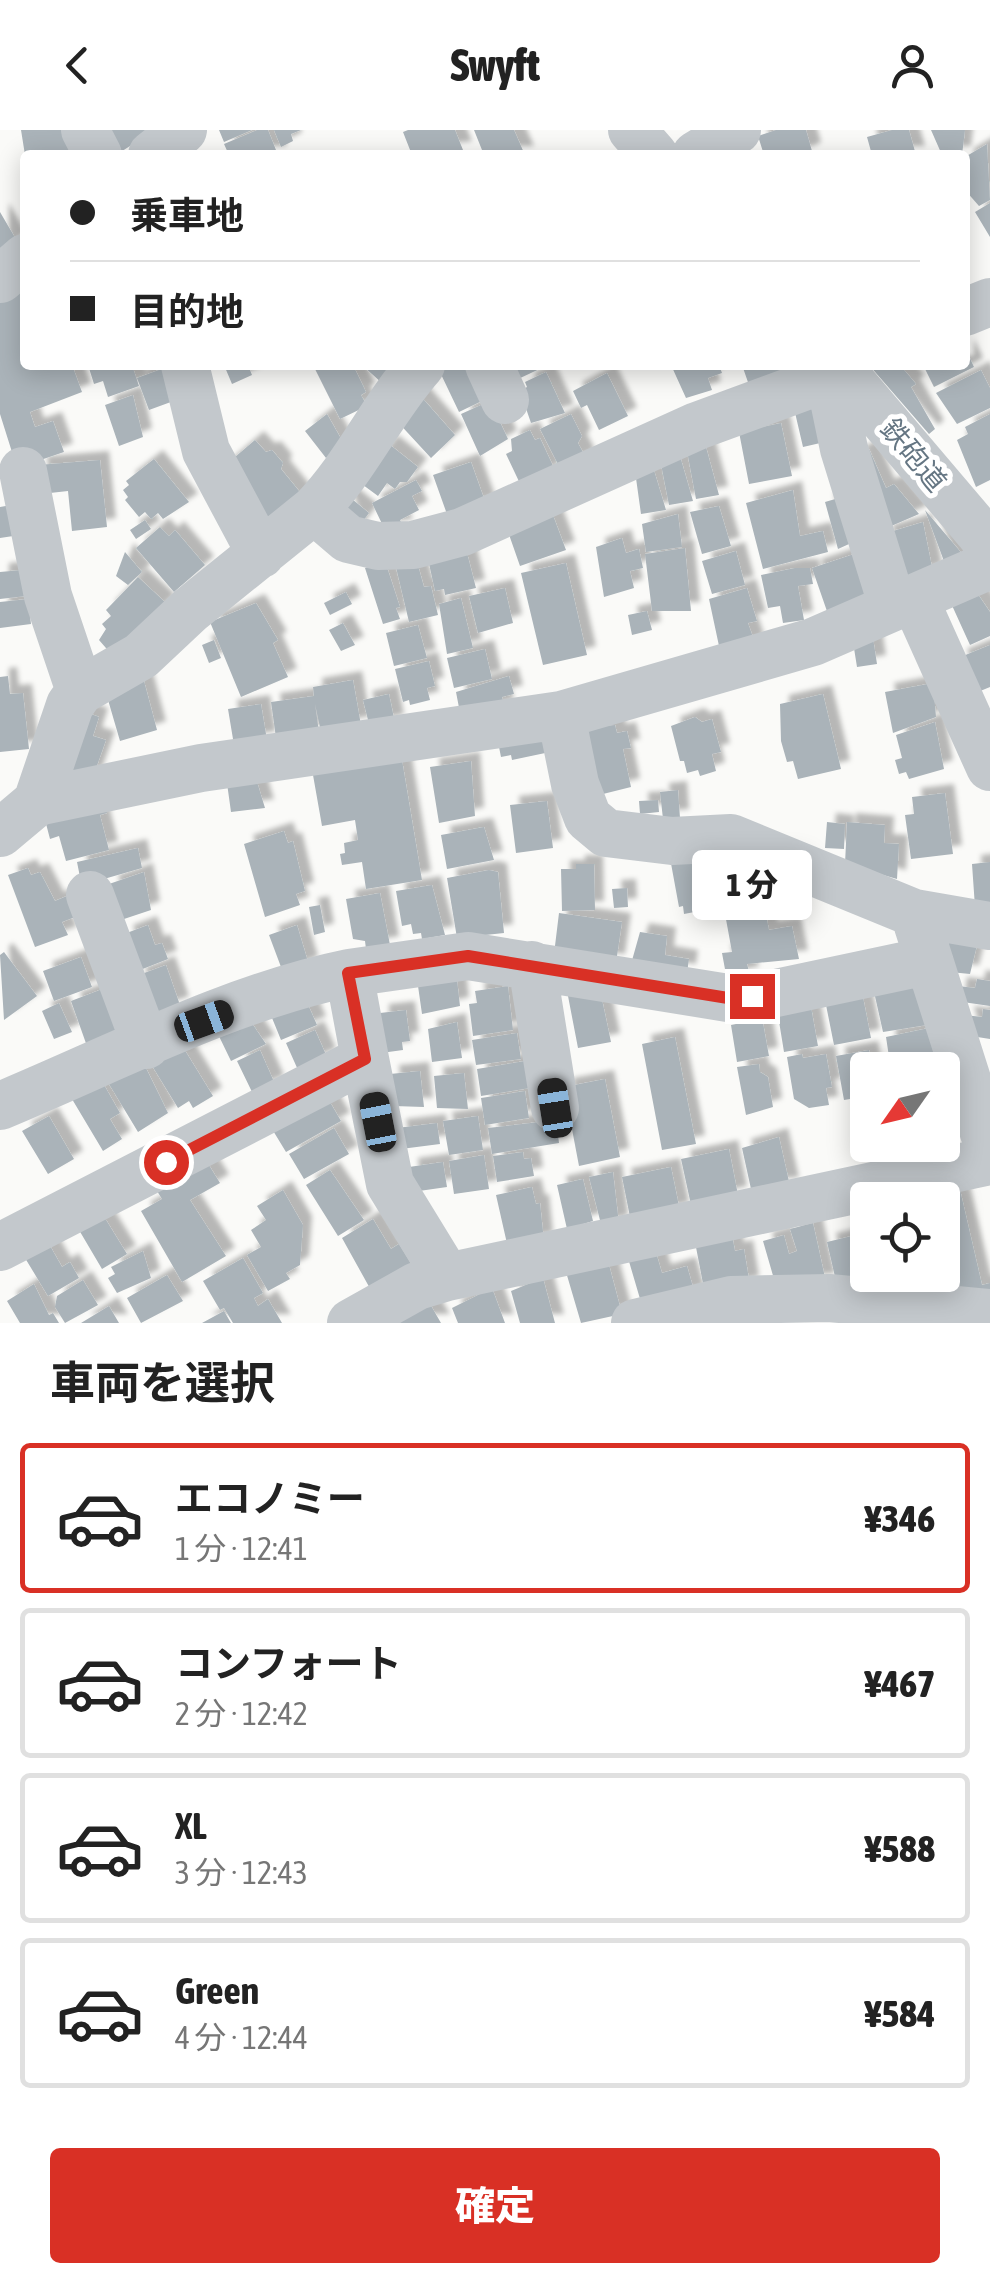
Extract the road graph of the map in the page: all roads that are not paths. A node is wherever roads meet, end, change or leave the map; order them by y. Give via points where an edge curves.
1 (183, 130) edge
2 (632, 130) edge
3 (736, 130) edge
4 (158, 150) edge
5 (650, 150) edge
6 (704, 150) edge
7 (20, 262) edge
8 (0, 279) edge
9 (186, 370) edge
10 (417, 370) edge
11 (836, 370) edge
12 (838, 370) edge
13 (839, 370) edge
14 (23, 471) dead end
15 (314, 510) junction
16 (990, 545) edge
17 (261, 554) junction
18 (990, 565) edge
19 (903, 603) junction
20 (80, 691) junction
21 (561, 716) junction
22 (990, 768) edge
23 (37, 802) junction
24 (0, 833) edge
25 (90, 895) dead end
26 (914, 913) junction
27 (990, 926) edge
28 (927, 961) junction
29 (532, 965) junction
30 (348, 973) junction
31 (146, 1045) junction
32 (365, 1059) junction
33 (0, 1106) edge
34 (555, 1108) dead end
35 (990, 1152) edge
36 (990, 1161) edge
37 (0, 1246) edge
38 (447, 1276) junction
39 (990, 1313) edge
40 (350, 1323) edge
41 (636, 1323) edge

1 - 4 street
2 - 5 street
3 - 6 street
7 - 8 street
9 - 17 street via 206,451
10 - 15 street
11 - 15 street via 430,541 378,546 348,539
12 - 19 street via 844,450
13 - 16 street, 鉄砲道
14 - 20 street via 48,596
15 - 17 street
17 - 20 street via 141,656
18 - 19 street
19 - 21 street via 798,647
19 - 22 street
20 - 23 street
21 - 23 street via 201,768
21 - 26 street via 574,784 588,818 606,833 732,838
23 - 24 street
25 - 31 street
26 - 27 street
26 - 28 street
28 - 29 street via 728,998
28 - 35 street
29 - 30 street via 468,956
29 - 34 street
30 - 31 street
30 - 32 street
31 - 33 street
32 - 37 street
32 - 38 street via 390,1184
36 - 38 street
38 - 40 street
39 - 41 street via 828,1298 731,1300

